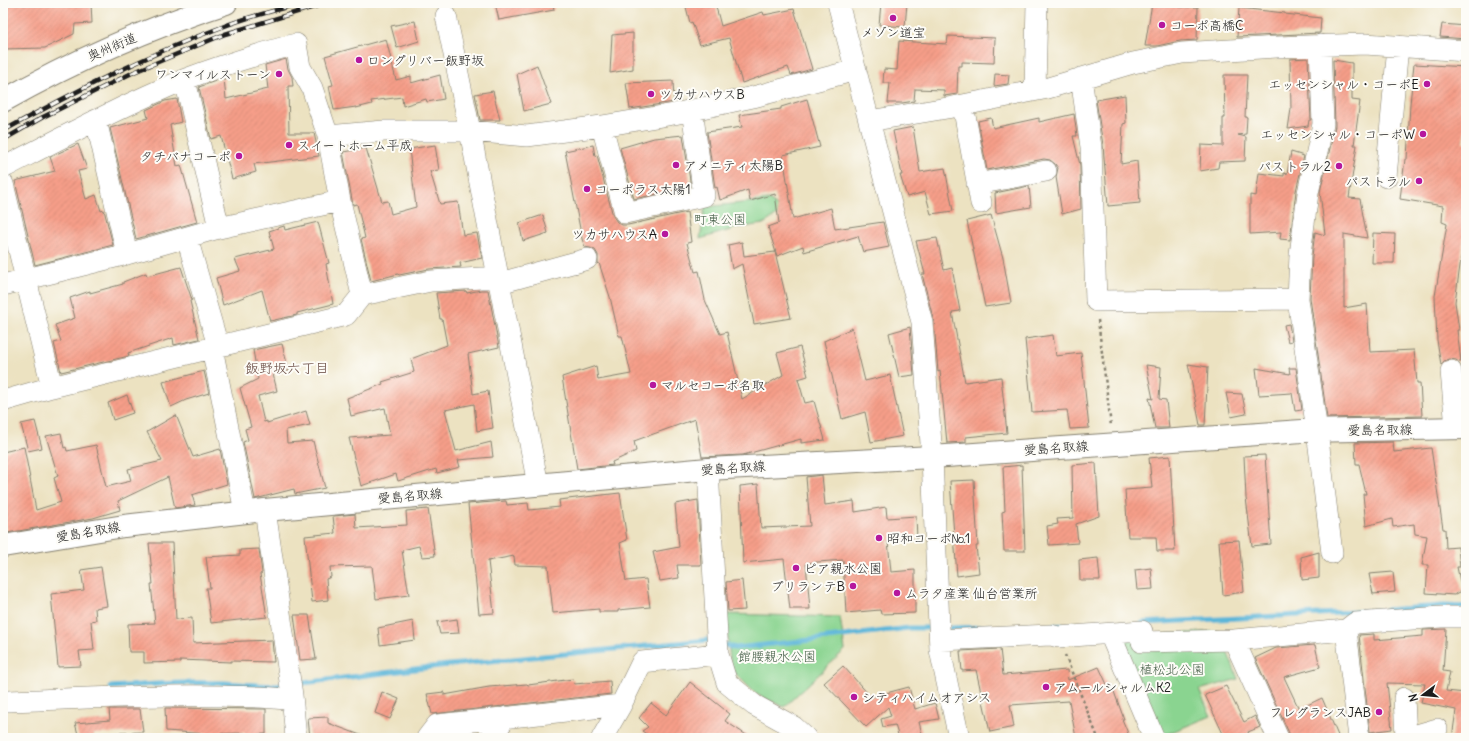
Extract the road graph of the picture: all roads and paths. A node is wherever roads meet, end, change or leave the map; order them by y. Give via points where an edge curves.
1 (226, 3) edge
2 (838, 3) edge
3 (1037, 3) edge
4 (446, 16) dead end
5 (1320, 45) junction
6 (1398, 46) junction
7 (1466, 51) edge
8 (856, 70) junction
9 (1081, 78) junction
10 (185, 80) junction
11 (1035, 90) junction
12 (3, 101) edge
13 (963, 105) junction
14 (692, 110) junction
15 (96, 120) junction
16 (869, 121) junction
17 (602, 126) junction
18 (470, 131) junction
19 (328, 136) junction
20 (3, 168) edge
21 (1046, 172) dead end
22 (1386, 177) dead end
23 (3, 184) edge
24 (340, 201) junction
25 (220, 228) junction
26 (188, 238) junction
27 (127, 254) junction
28 (574, 263) dead end
29 (498, 277) junction
30 (26, 279) junction
31 (3, 285) edge
32 (362, 295) junction
33 (1298, 299) junction
34 (1096, 301) junction
35 (215, 347) junction
36 (1451, 371) dead end
37 (52, 387) junction
38 (3, 401) edge
39 (1461, 428) edge
40 (1318, 431) junction
41 (1114, 444) junction
42 (932, 457) junction
43 (708, 469) junction
44 (538, 484) junction
45 (255, 511) junction
46 (3, 546) edge
47 (1332, 553) dead end
48 (1466, 617) edge
49 (1346, 630) junction
50 (1110, 634) junction
51 (1058, 637) junction
52 (940, 640) junction
53 (1234, 640) junction
54 (718, 654) junction
55 (290, 690) junction
56 (1404, 698) dead end
57 (3, 701) edge
58 (620, 705) junction
59 (506, 717) junction
60 (1437, 729) dead end
61 (296, 738) edge
62 (427, 738) edge
63 (491, 738) edge
64 (602, 738) edge
65 (806, 738) edge
66 (959, 738) edge
67 (1098, 738) edge
68 (1154, 738) edge
69 (1278, 738) edge
70 (1359, 738) edge
71 (1405, 738) edge

1 - 12 main road, 奥州街道 via 100,50
2 - 8 street
3 - 11 street
4 - 18 street
5 - 6 street
5 - 9 street via 1182,53 1133,63
5 - 33 street via 1323,124 1308,193 1300,255
6 - 7 street
6 - 22 street
8 - 14 street via 754,97
8 - 16 street
9 - 11 street
9 - 34 street via 1091,147
10 - 15 street
10 - 19 street via 224,65 296,44 300,68 312,88
10 - 25 street
11 - 13 street
13 - 16 street
13 - 21 street via 979,194
14 - 17 street
14 - 17 street via 704,196 625,213
15 - 20 street
15 - 27 street
16 - 42 street via 922,322
17 - 18 street via 527,136
18 - 19 street via 384,131
18 - 29 street
19 - 24 street
23 - 30 street
24 - 25 street
24 - 32 street
25 - 26 street
26 - 27 street
26 - 35 street
27 - 30 street
28 - 29 street via 587,259 507,281
29 - 32 street via 431,281
29 - 44 street
30 - 31 street
30 - 37 street
32 - 35 street via 346,315
33 - 34 street
33 - 40 street
34 - 41 path
35 - 37 street
35 - 45 street
36 - 39 street
37 - 38 street
39 - 40 main road, 愛島名取線
40 - 41 main road, 愛島名取線
40 - 47 street
41 - 42 main road, 愛島名取線
42 - 43 main road, 愛島名取線
42 - 52 street
43 - 44 main road, 愛島名取線
43 - 54 street
44 - 45 main road, 愛島名取線
45 - 46 main road, 愛島名取線 via 124,526
45 - 55 street
48 - 49 street via 1355,623
49 - 53 street
49 - 70 street
50 - 51 street
50 - 53 street via 1142,631 1142,642
50 - 68 street
51 - 52 street via 1051,635
51 - 67 path
52 - 66 street
53 - 69 street
54 - 58 street via 642,662
54 - 65 street via 727,683 754,705 794,727
55 - 57 street via 277,698 197,695
55 - 61 street
56 - 71 street
58 - 59 street
58 - 64 street
59 - 62 street via 437,725
59 - 63 street
60 - 71 street

